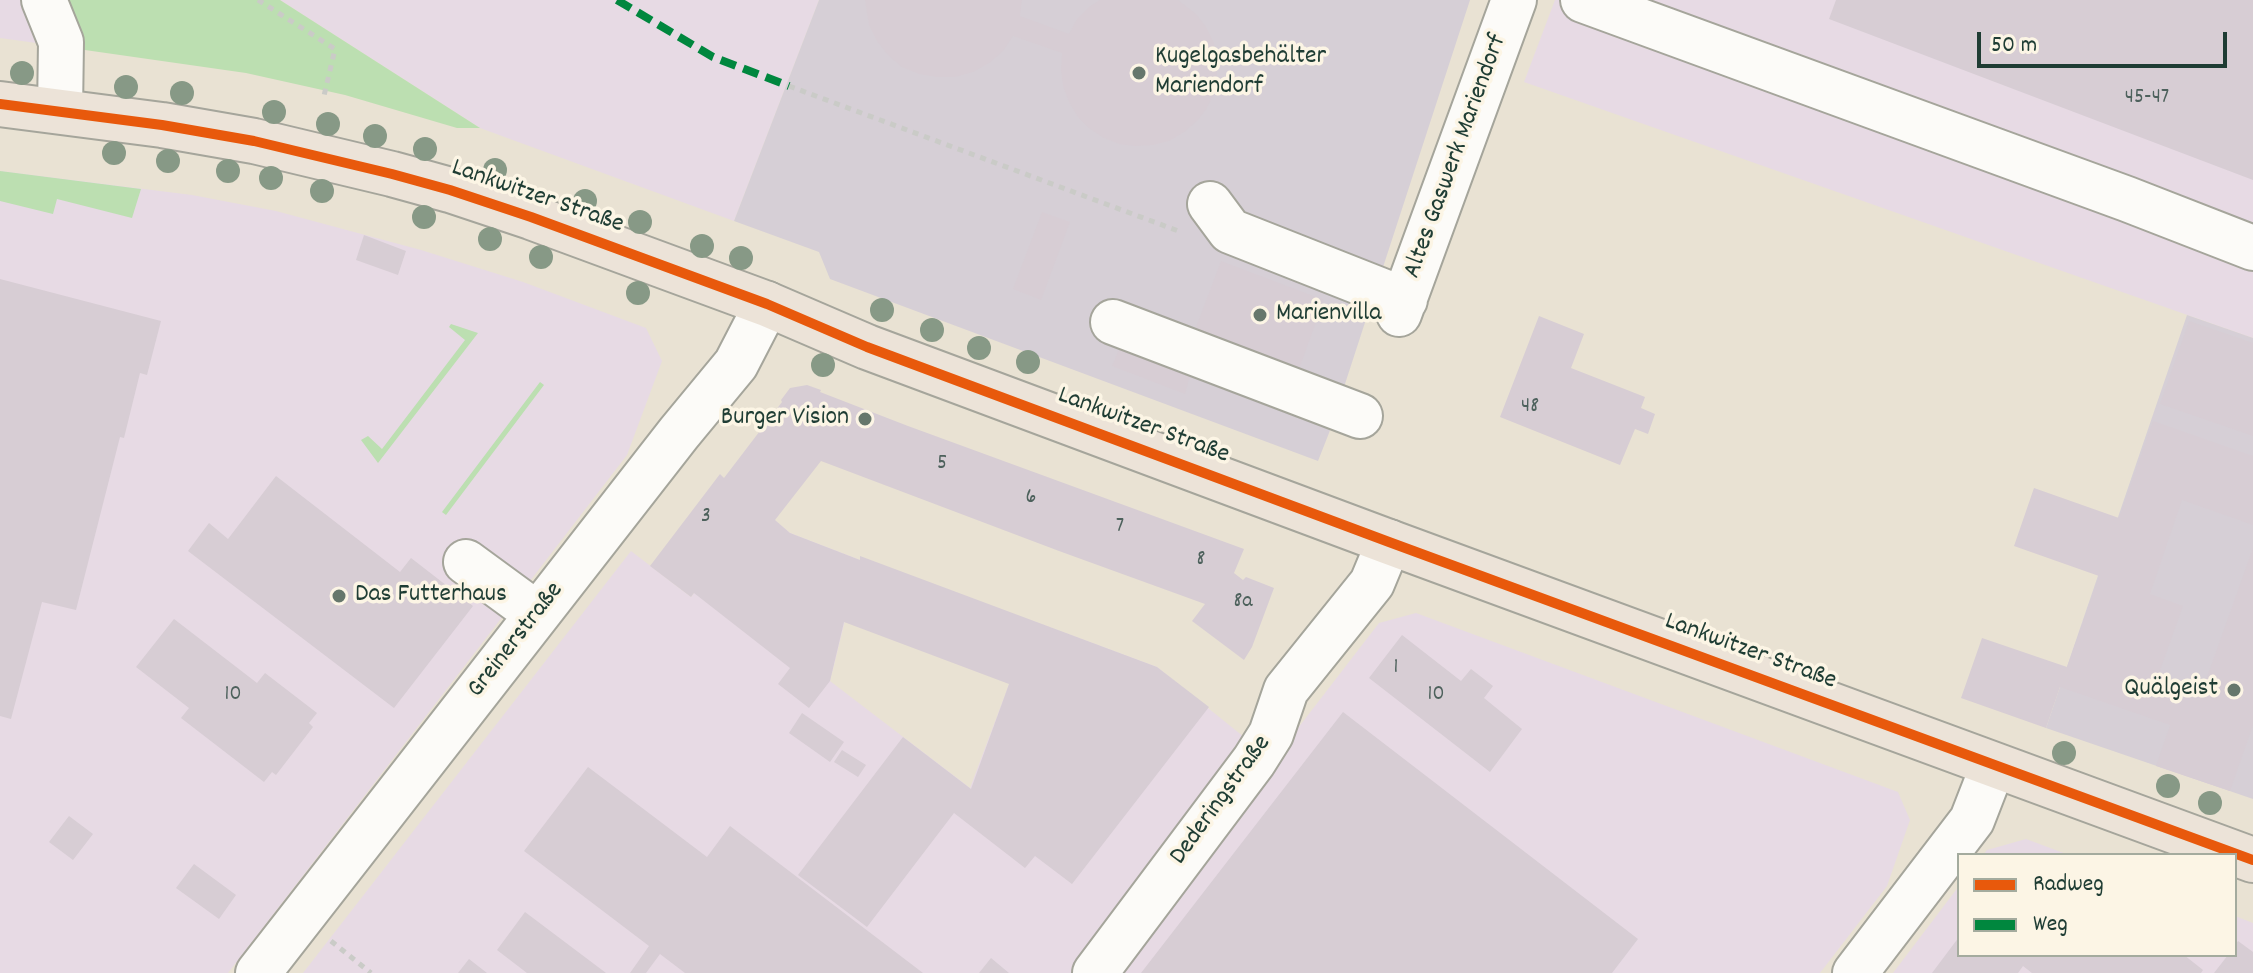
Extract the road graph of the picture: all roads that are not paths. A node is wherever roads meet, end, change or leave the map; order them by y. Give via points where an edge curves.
1 (44, 0) edge
2 (1514, 0) edge
3 (1583, 0) edge
4 (0, 104) edge
5 (60, 111) junction
6 (1200, 220) road end
7 (2253, 248) edge
8 (767, 304) junction
9 (1113, 322) dead end
10 (1360, 416) dead end
11 (1389, 542) junction
12 (466, 562) dead end
13 (537, 614) junction
14 (1993, 766) junction
15 (2234, 853) edge
16 (258, 973) edge
17 (1095, 973) edge
18 (1855, 973) edge

1 - 5 street via 61,42
2 - 6 street, Altes Gaswerk Mariendorf via 1402,307
3 - 7 street
4 - 5 main road, Lankwitzer Straße
5 - 8 main road, Lankwitzer Straße via 254,141 364,166 450,190
8 - 11 main road, Lankwitzer Straße via 867,347
8 - 13 street, Greinerstraße via 736,364
9 - 10 street
11 - 14 main road, Lankwitzer Straße
11 - 17 street, Dederingstraße via 1372,583 1286,690 1271,734 1254,761
12 - 13 street
13 - 16 street, Greinerstraße
14 - 15 main road, Lankwitzer Straße
14 - 18 street via 1972,820

